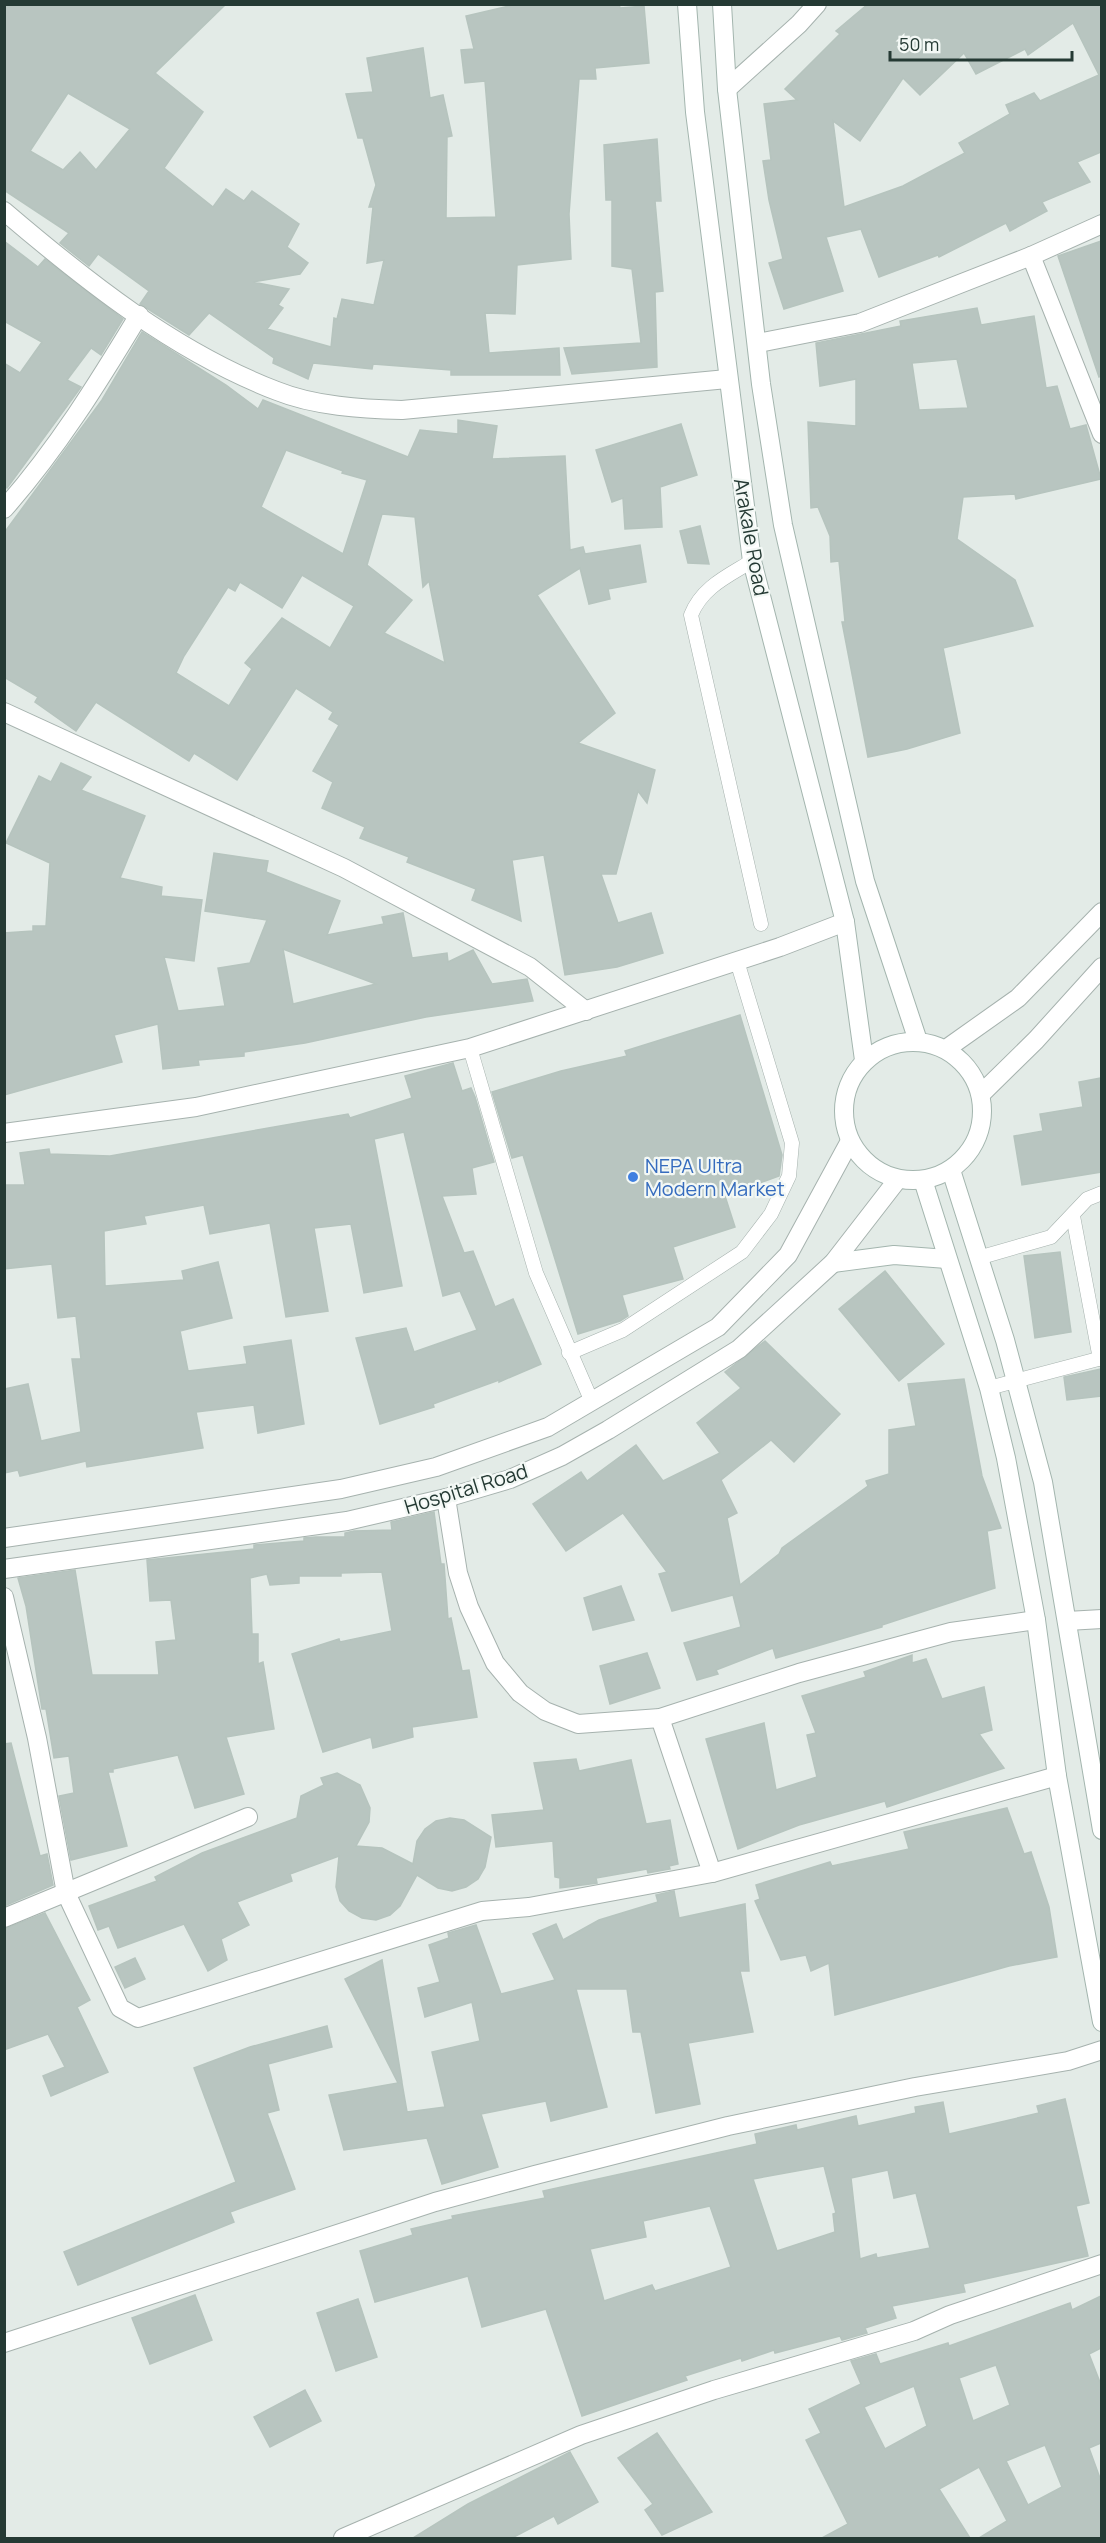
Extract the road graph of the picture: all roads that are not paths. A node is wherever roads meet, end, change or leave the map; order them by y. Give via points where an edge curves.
1 (687, 4) edge
2 (722, 4) edge
3 (817, 4) edge
4 (727, 89) junction
5 (4, 211) edge
6 (1101, 224) edge
7 (1031, 256) junction
8 (139, 315) junction
9 (758, 343) junction
10 (727, 379) junction
11 (1101, 434) edge
12 (4, 509) edge
13 (752, 561) junction
14 (4, 712) edge
15 (1101, 912) edge
16 (845, 922) junction
17 (761, 924) dead end
18 (737, 961) junction
19 (1101, 967) edge
20 (586, 1011) junction
21 (918, 1041) junction
22 (470, 1048) junction
23 (946, 1049) junction
24 (864, 1060) junction
25 (981, 1094) junction
26 (4, 1133) edge
27 (850, 1142) junction
28 (951, 1170) junction
29 (898, 1179) junction
30 (923, 1180) junction
31 (1101, 1193) edge
32 (1073, 1216) junction
33 (978, 1258) junction
34 (947, 1259) junction
35 (833, 1263) junction
36 (569, 1353) junction
37 (1101, 1358) edge
38 (1016, 1382) junction
39 (989, 1388) junction
40 (592, 1402) junction
41 (446, 1498) junction
42 (4, 1538) edge
43 (4, 1569) edge
44 (4, 1597) edge
45 (1101, 1619) edge
46 (1036, 1620) junction
47 (1067, 1621) junction
48 (660, 1718) junction
49 (1057, 1776) junction
50 (248, 1817) dead end
51 (1101, 1830) edge
52 (712, 1873) junction
53 (66, 1893) junction
54 (4, 1918) edge
55 (1101, 2022) edge
56 (1101, 2050) edge
57 (1101, 2264) edge
58 (4, 2343) edge
59 (343, 2538) edge

1 - 10 street, Arakale Road via 695,112
2 - 4 street, Arakale Road
3 - 4 street
4 - 9 street, Arakale Road
5 - 8 street via 69,266
6 - 7 street
7 - 9 street via 860,323
7 - 11 street
8 - 10 street via 209,358 278,392 354,409 402,410
8 - 12 street via 87,402 41,468
9 - 21 street, Arakale Road via 783,525 818,680 865,881
10 - 13 street, Arakale Road
13 - 16 street, Arakale Road
13 - 17 lane via 705,591 691,615
14 - 20 street via 344,868 530,967
15 - 23 street via 1018,998
16 - 18 street
16 - 24 street, Arakale Road
18 - 20 street
18 - 36 lane via 792,1143 789,1176 771,1214 742,1252 623,1330
19 - 25 street
20 - 22 street
21 - 23 street
21 - 24 street via 889,1045
22 - 26 street via 196,1107
22 - 36 lane via 536,1273
23 - 25 street via 968,1068
24 - 27 street via 848,1085 844,1104
25 - 28 street via 983,1123 972,1150
27 - 29 street via 869,1164
27 - 40 street, Hospital Road via 788,1256 718,1327
28 - 30 street
28 - 33 street
29 - 30 street
29 - 35 street, Hospital Road
30 - 34 street
31 - 32 lane via 1087,1199
32 - 33 lane via 1051,1237
32 - 37 lane
33 - 38 street
34 - 35 street via 894,1255
34 - 39 street
35 - 41 street, Hospital Road via 739,1349 608,1430 510,1479
36 - 40 lane
37 - 38 lane
38 - 39 lane
38 - 47 street via 1043,1482
39 - 46 street
40 - 42 street, Hospital Road via 548,1427 415,1472 341,1489
41 - 43 street, Hospital Road via 347,1521
41 - 48 street via 452,1548 470,1607 495,1663 520,1693 545,1711 578,1724
44 - 53 street via 37,1738
45 - 47 street
46 - 48 street via 951,1632 778,1679
46 - 49 street
47 - 51 street
48 - 52 street
49 - 52 street
49 - 55 street
50 - 53 street
52 - 53 street via 530,1907 482,1911 138,2018 120,2008
53 - 54 street
56 - 58 street via 1068,2061 915,2087 728,2126 535,2175 435,2202
57 - 59 street via 884,2341 714,2390 581,2435

